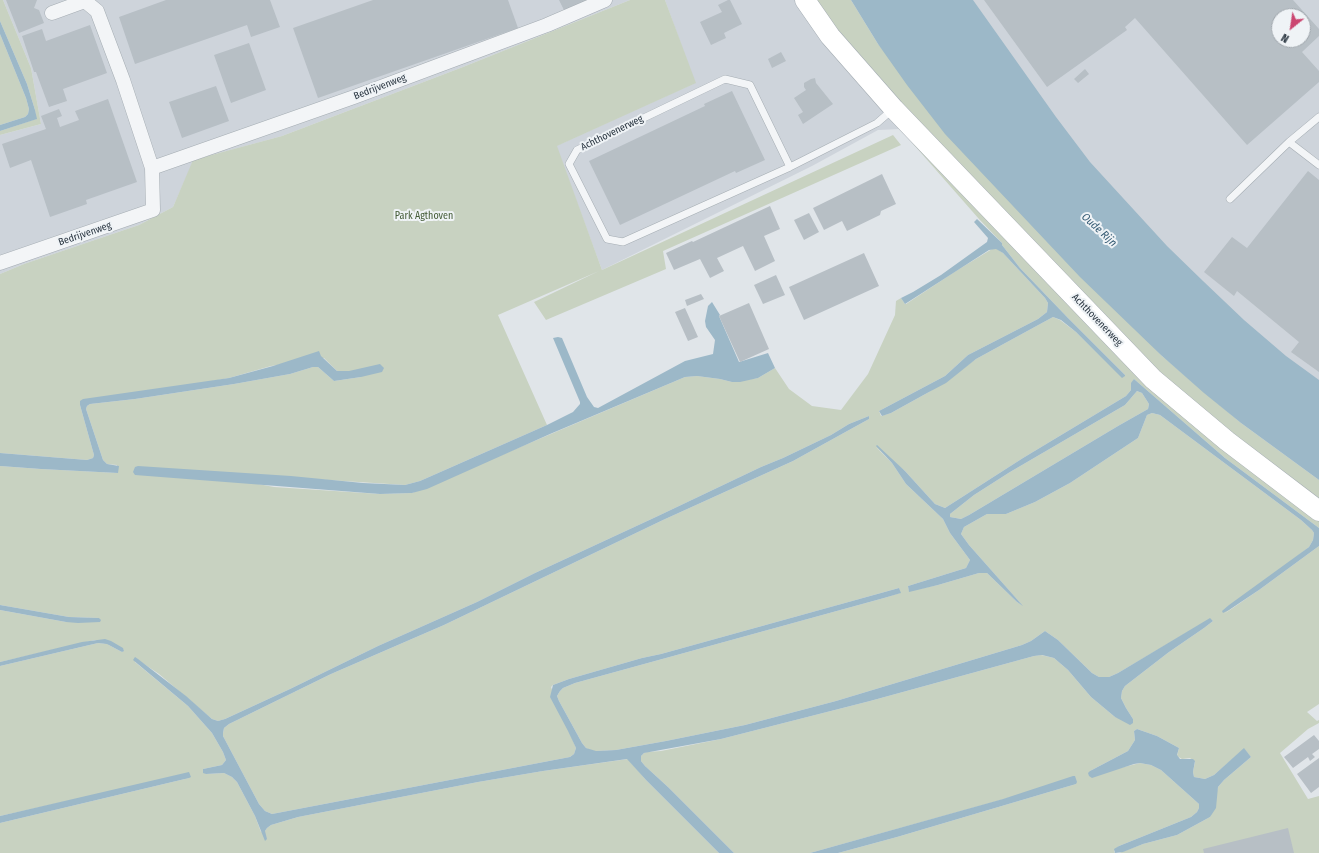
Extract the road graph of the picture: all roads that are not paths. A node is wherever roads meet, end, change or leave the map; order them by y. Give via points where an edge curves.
1 (605, 0) edge
2 (805, 0) edge
3 (52, 13) dead end
4 (894, 109) junction
5 (1319, 117) edge
6 (1289, 142) junction
7 (1319, 165) edge
8 (790, 167) junction
9 (152, 168) junction
10 (1230, 199) dead end
11 (0, 263) edge
12 (1319, 511) edge

1 - 9 street, Bedrijvenweg via 547,25 369,92
2 - 4 street, Achthovenerweg via 830,36
3 - 9 street, Bedrijvenweg via 85,1 97,11
4 - 8 lane, Achthovenerweg via 877,123
4 - 12 street, Achthovenerweg via 1153,379 1227,441
5 - 6 lane
6 - 7 lane
6 - 10 lane
8 - 8 lane, Achthovenerweg via 623,242 607,239 569,164 577,150 725,79 750,85
9 - 11 street, Bedrijvenweg via 153,210

